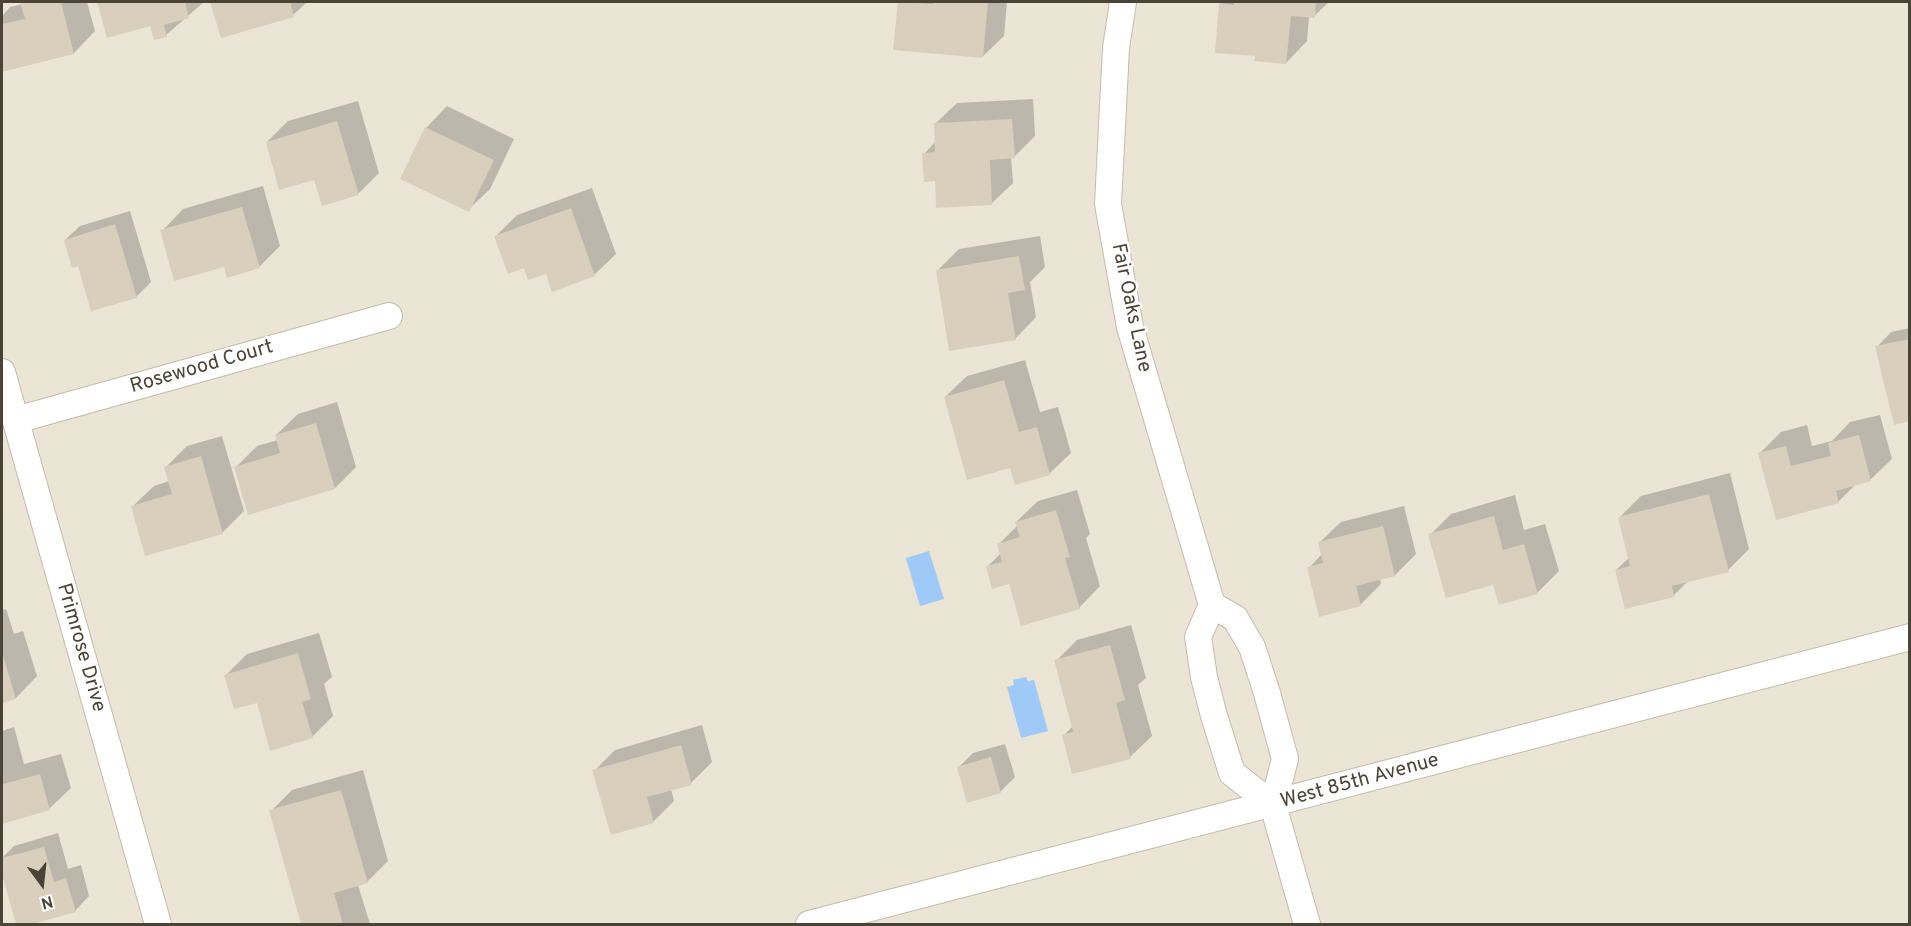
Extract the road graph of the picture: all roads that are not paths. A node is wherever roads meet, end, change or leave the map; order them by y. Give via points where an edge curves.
1 (1123, 2) edge
2 (389, 316) dead end
3 (2, 372) edge
4 (16, 420) junction
5 (1212, 605) junction
6 (1910, 638) edge
7 (1273, 805) junction
8 (158, 924) edge
9 (809, 924) edge
10 (1307, 924) edge

1 - 5 street, Fair Oaks Lane via 1116,48 1108,204 1130,327
2 - 4 street, Rosewood Court
3 - 4 street, Primrose Drive
4 - 8 street, Primrose Drive
5 - 7 street via 1235,618 1252,647 1267,693 1285,759
5 - 7 street via 1198,637 1204,677 1232,773
6 - 7 street, West 85th Avenue
7 - 9 street, West 85th Avenue
7 - 10 street

